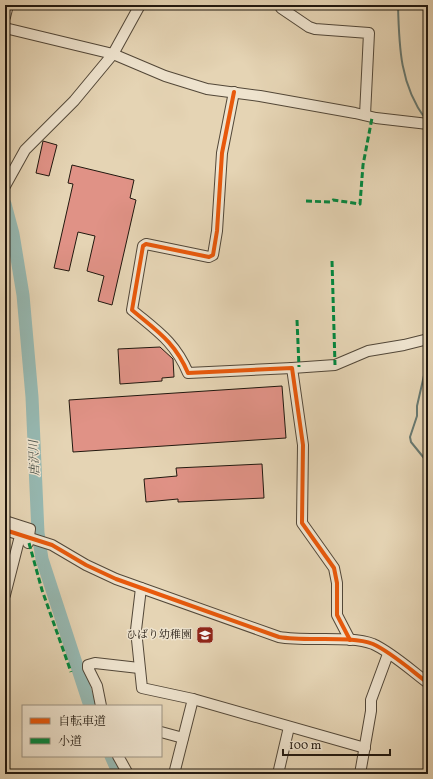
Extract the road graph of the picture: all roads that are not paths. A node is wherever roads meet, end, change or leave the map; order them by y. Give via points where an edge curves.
1 (8, 5) edge
2 (140, 5) edge
3 (281, 8) dead end
4 (5, 18) edge
5 (5, 28) edge
6 (113, 54) junction
7 (234, 92) junction
8 (365, 115) junction
9 (426, 124) edge
10 (5, 186) edge
11 (428, 338) edge
12 (292, 368) junction
13 (5, 521) edge
14 (5, 530) edge
15 (5, 536) edge
16 (27, 539) junction
17 (141, 588) junction
18 (5, 595) edge
19 (350, 640) junction
20 (388, 654) junction
21 (139, 668) junction
22 (428, 683) edge
23 (194, 699) junction
24 (102, 705) edge
25 (290, 727) junction
26 (162, 732) edge
27 (183, 738) junction
28 (365, 748) junction
29 (119, 757) edge
30 (128, 774) edge
31 (174, 774) edge
32 (278, 774) edge
33 (360, 774) edge

1 - 4 street
2 - 6 street
3 - 8 street via 315,29 368,33
5 - 6 street
6 - 7 street via 171,78 207,89
6 - 10 street via 74,101 32,141
7 - 8 street
7 - 12 street via 222,153 213,255 208,257 146,244 143,246 132,310 171,344 181,356 188,373
8 - 9 street
11 - 12 street via 368,351 335,365
12 - 19 street via 303,445 302,523 334,568 337,583 337,615
13 - 16 street via 30,529
14 - 16 street
15 - 16 street
16 - 17 street via 44,542 86,565
16 - 18 street
17 - 19 street via 278,637
17 - 21 street via 136,630
19 - 20 street via 373,644
20 - 22 street
20 - 28 street via 371,700
21 - 23 street via 142,688
21 - 24 street via 95,663 88,665
23 - 25 street
23 - 27 street
25 - 28 street
25 - 32 street
26 - 27 street
27 - 31 street
28 - 33 street
29 - 30 street

